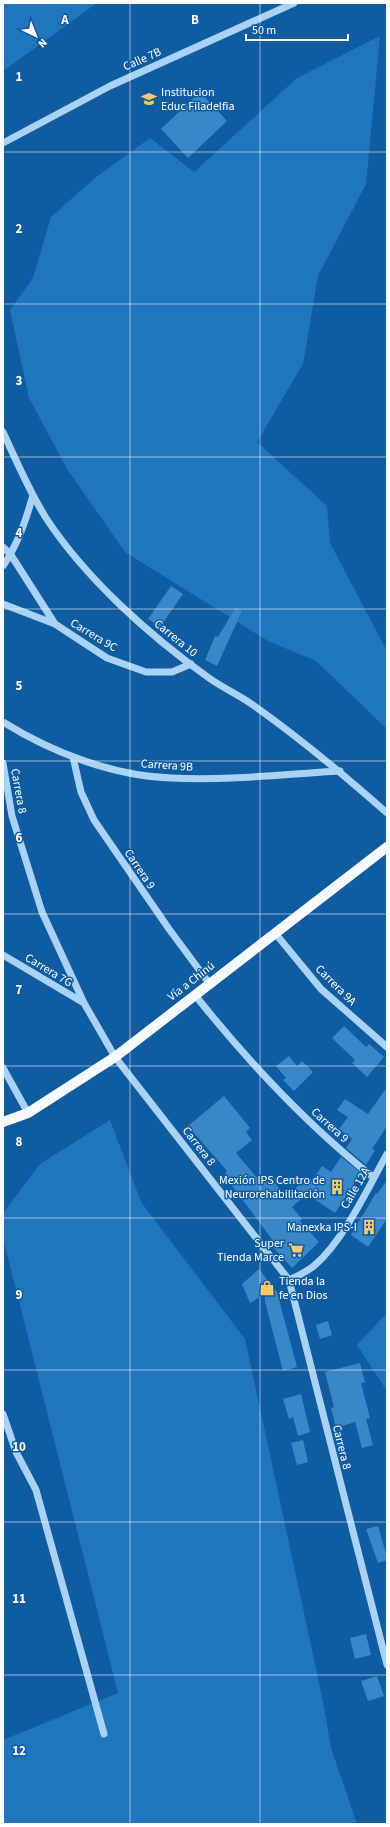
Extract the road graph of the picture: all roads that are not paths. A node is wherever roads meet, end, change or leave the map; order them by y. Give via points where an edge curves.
1 (294, 3) edge
2 (3, 143) edge
3 (3, 432) edge
4 (33, 495) junction
5 (3, 547) edge
6 (10, 555) junction
7 (3, 566) edge
8 (3, 604) edge
9 (55, 624) junction
10 (191, 664) junction
11 (3, 722) edge
12 (73, 757) junction
13 (3, 763) edge
14 (340, 771) junction
15 (387, 813) edge
16 (387, 847) edge
17 (275, 933) junction
18 (3, 955) edge
19 (209, 983) junction
20 (196, 995) junction
21 (84, 1003) junction
22 (387, 1047) edge
23 (115, 1056) junction
24 (3, 1068) edge
25 (28, 1113) junction
26 (3, 1122) edge
27 (387, 1154) edge
28 (374, 1178) junction
29 (289, 1280) junction
30 (3, 1414) edge
31 (387, 1665) edge
32 (104, 1734) dead end

1 - 2 street, Calle 7B via 110,86
3 - 4 street, Carrera 10
4 - 6 street via 24,527
4 - 10 street, Carrera 10 via 55,530 97,580 142,625
5 - 6 street, Carrera 9C
6 - 7 street
6 - 9 street, Carrera 9C
8 - 9 street, Carrera 9C
9 - 10 street, Carrera 9C via 107,658 146,672 172,672
10 - 14 street, Carrera 10 via 252,705
11 - 12 street, Carrera 9B via 32,740
12 - 14 street, Carrera 9B via 120,772 171,778
12 - 19 street, Carrera 9 via 81,792 94,820
13 - 21 street, Carrera 8 via 12,816 42,912
14 - 15 street, Carrera 10
16 - 17 main road, Vía a Chinú
17 - 19 main road, Vía a Chinú
17 - 22 street, Carrera 9A via 321,989
18 - 21 street, Carrera 7G
19 - 20 main road, Vía a Chinú
20 - 23 main road, Vía a Chinú
20 - 28 street, Carrera 9 via 263,1076 324,1136
21 - 23 street, Carrera 8
23 - 25 main road, Vía a Chinú
23 - 29 street, Carrera 8
24 - 25 street
25 - 26 main road, Vía a Chinú
27 - 28 street, Calle 12A
28 - 29 street, Calle 12A via 333,1244 316,1264
29 - 31 street, Carrera 8
30 - 32 street via 16,1452 36,1490

